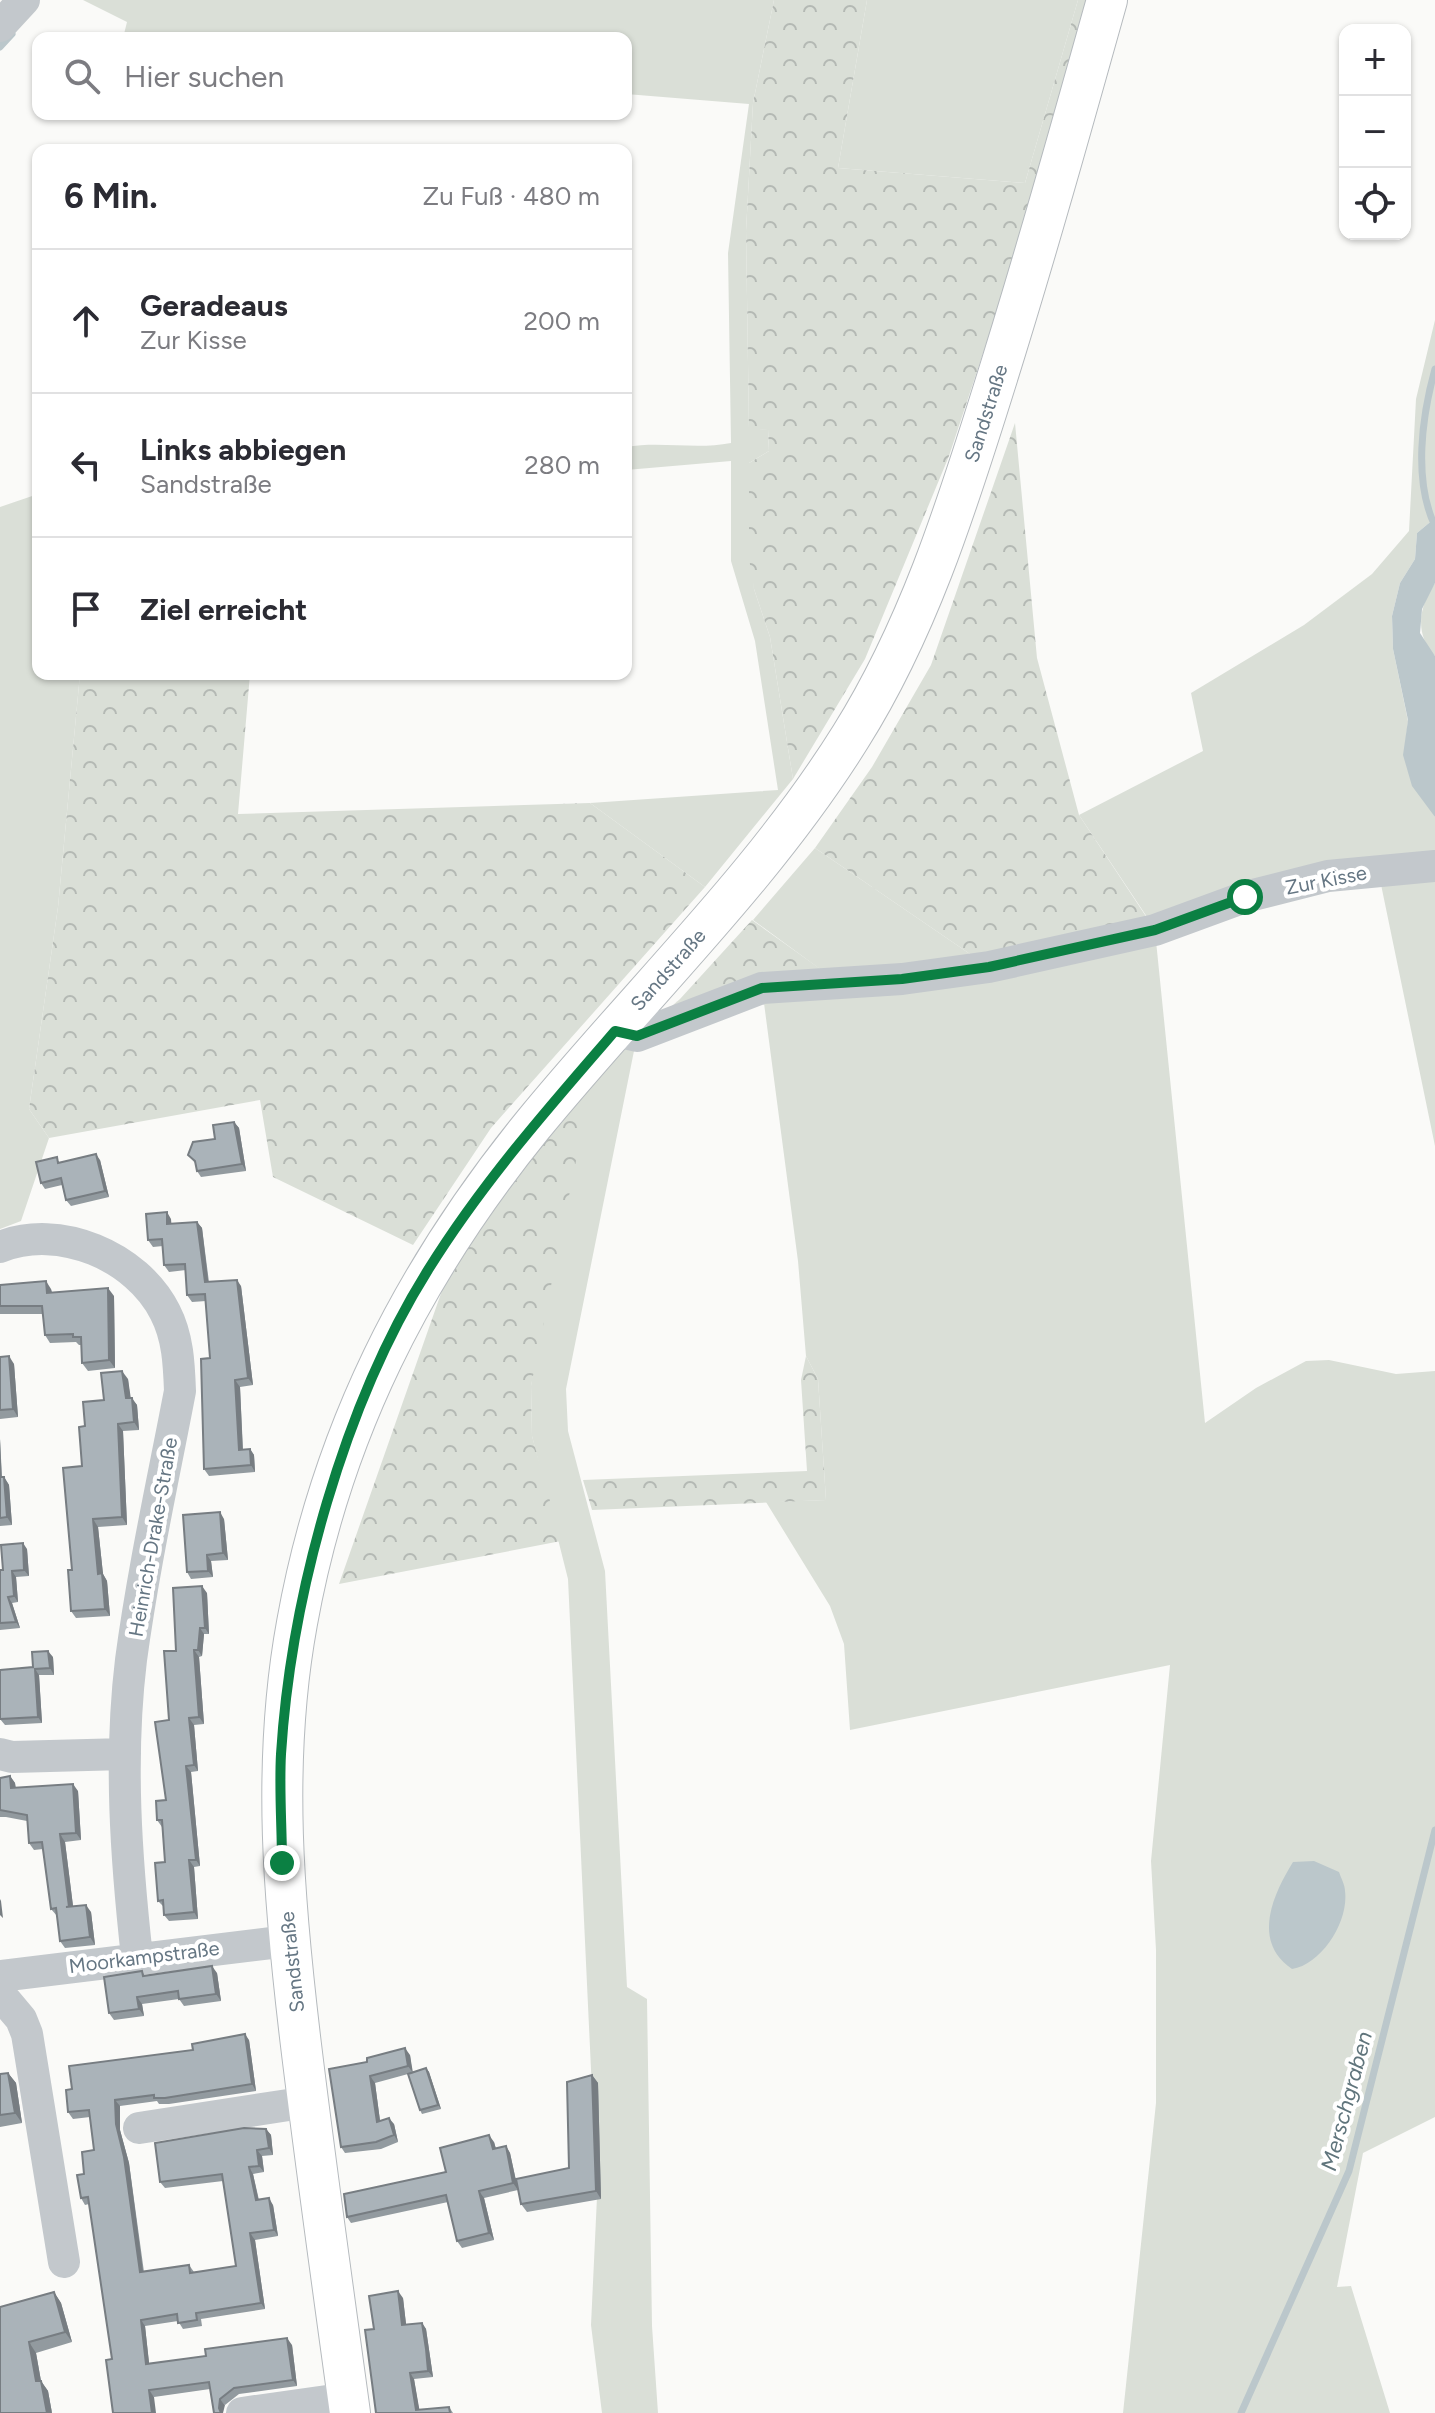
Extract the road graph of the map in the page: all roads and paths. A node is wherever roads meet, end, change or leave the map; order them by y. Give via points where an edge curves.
1 (24, 0) edge
2 (1107, 0) edge
3 (0, 26) edge
4 (1424, 866) edge
5 (615, 1031) junction
6 (0, 1247) edge
7 (0, 1754) edge
8 (125, 1754) junction
9 (288, 1941) junction
10 (137, 1957) junction
11 (0, 1976) edge
12 (0, 1994) edge
13 (308, 2102) junction
14 (139, 2128) dead end
15 (64, 2262) dead end
16 (349, 2406) edge
17 (242, 2413) edge

1 - 3 street
2 - 5 main road, Sandstraße via 963,488 897,653 852,735 801,810
4 - 5 street, Zur Kisse via 1328,876 1245,897 1155,930 989,967 762,988 637,1036
5 - 9 main road, Sandstraße via 534,1124 453,1232 392,1336 358,1412 297,1623 281,1754
6 - 8 street, Heinrich-Drake-Straße via 54,1238 122,1265 165,1311 178,1351 180,1391 131,1662
7 - 8 street
8 - 10 street, Heinrich-Drake-Straße via 126,1853
9 - 10 street, Moorkampstraße
9 - 13 main road, Sandstraße
10 - 11 street, Moorkampstraße
12 - 15 street via 27,2034
13 - 14 street
13 - 16 main road, Sandstraße
16 - 17 street

